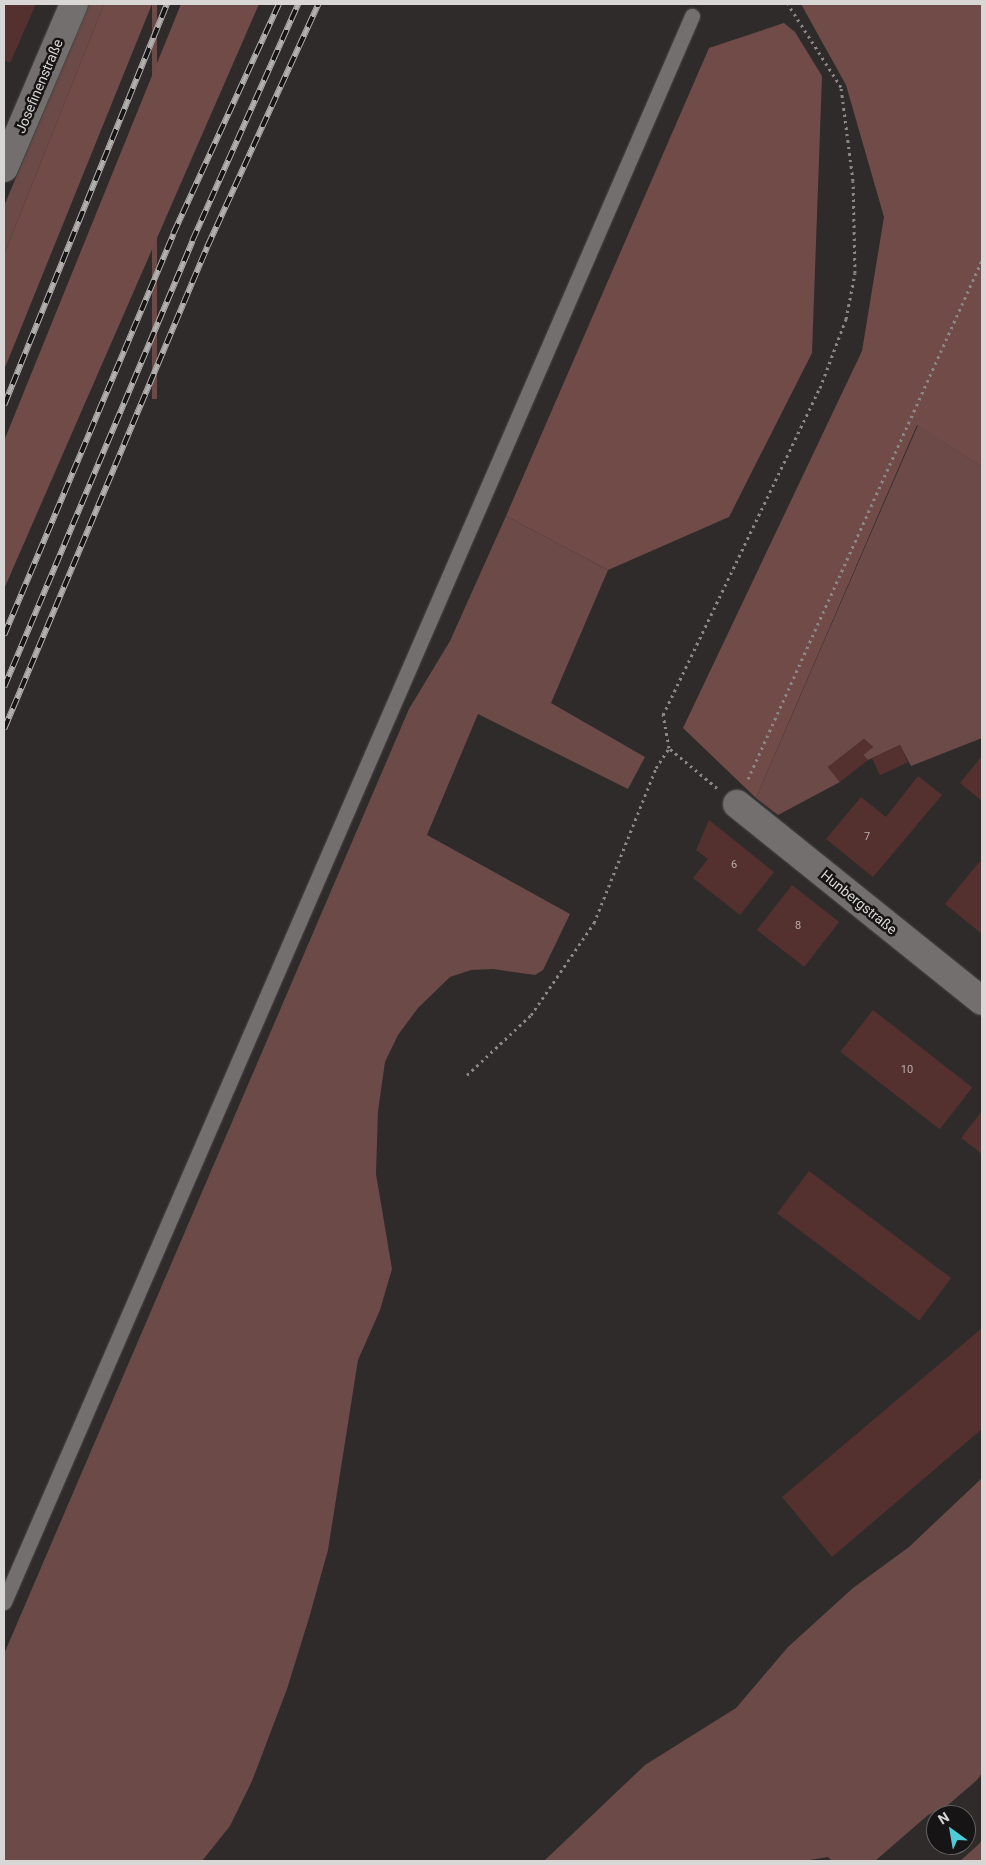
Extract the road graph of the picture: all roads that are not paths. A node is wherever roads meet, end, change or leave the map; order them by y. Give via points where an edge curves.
1 (74, 4) edge
2 (692, 16) dead end
3 (4, 168) edge
4 (737, 804) road end
5 (982, 1001) edge
6 (4, 1602) edge

1 - 3 street, Josefinenstraße
2 - 6 lane
4 - 5 street, Hunbergstraße

